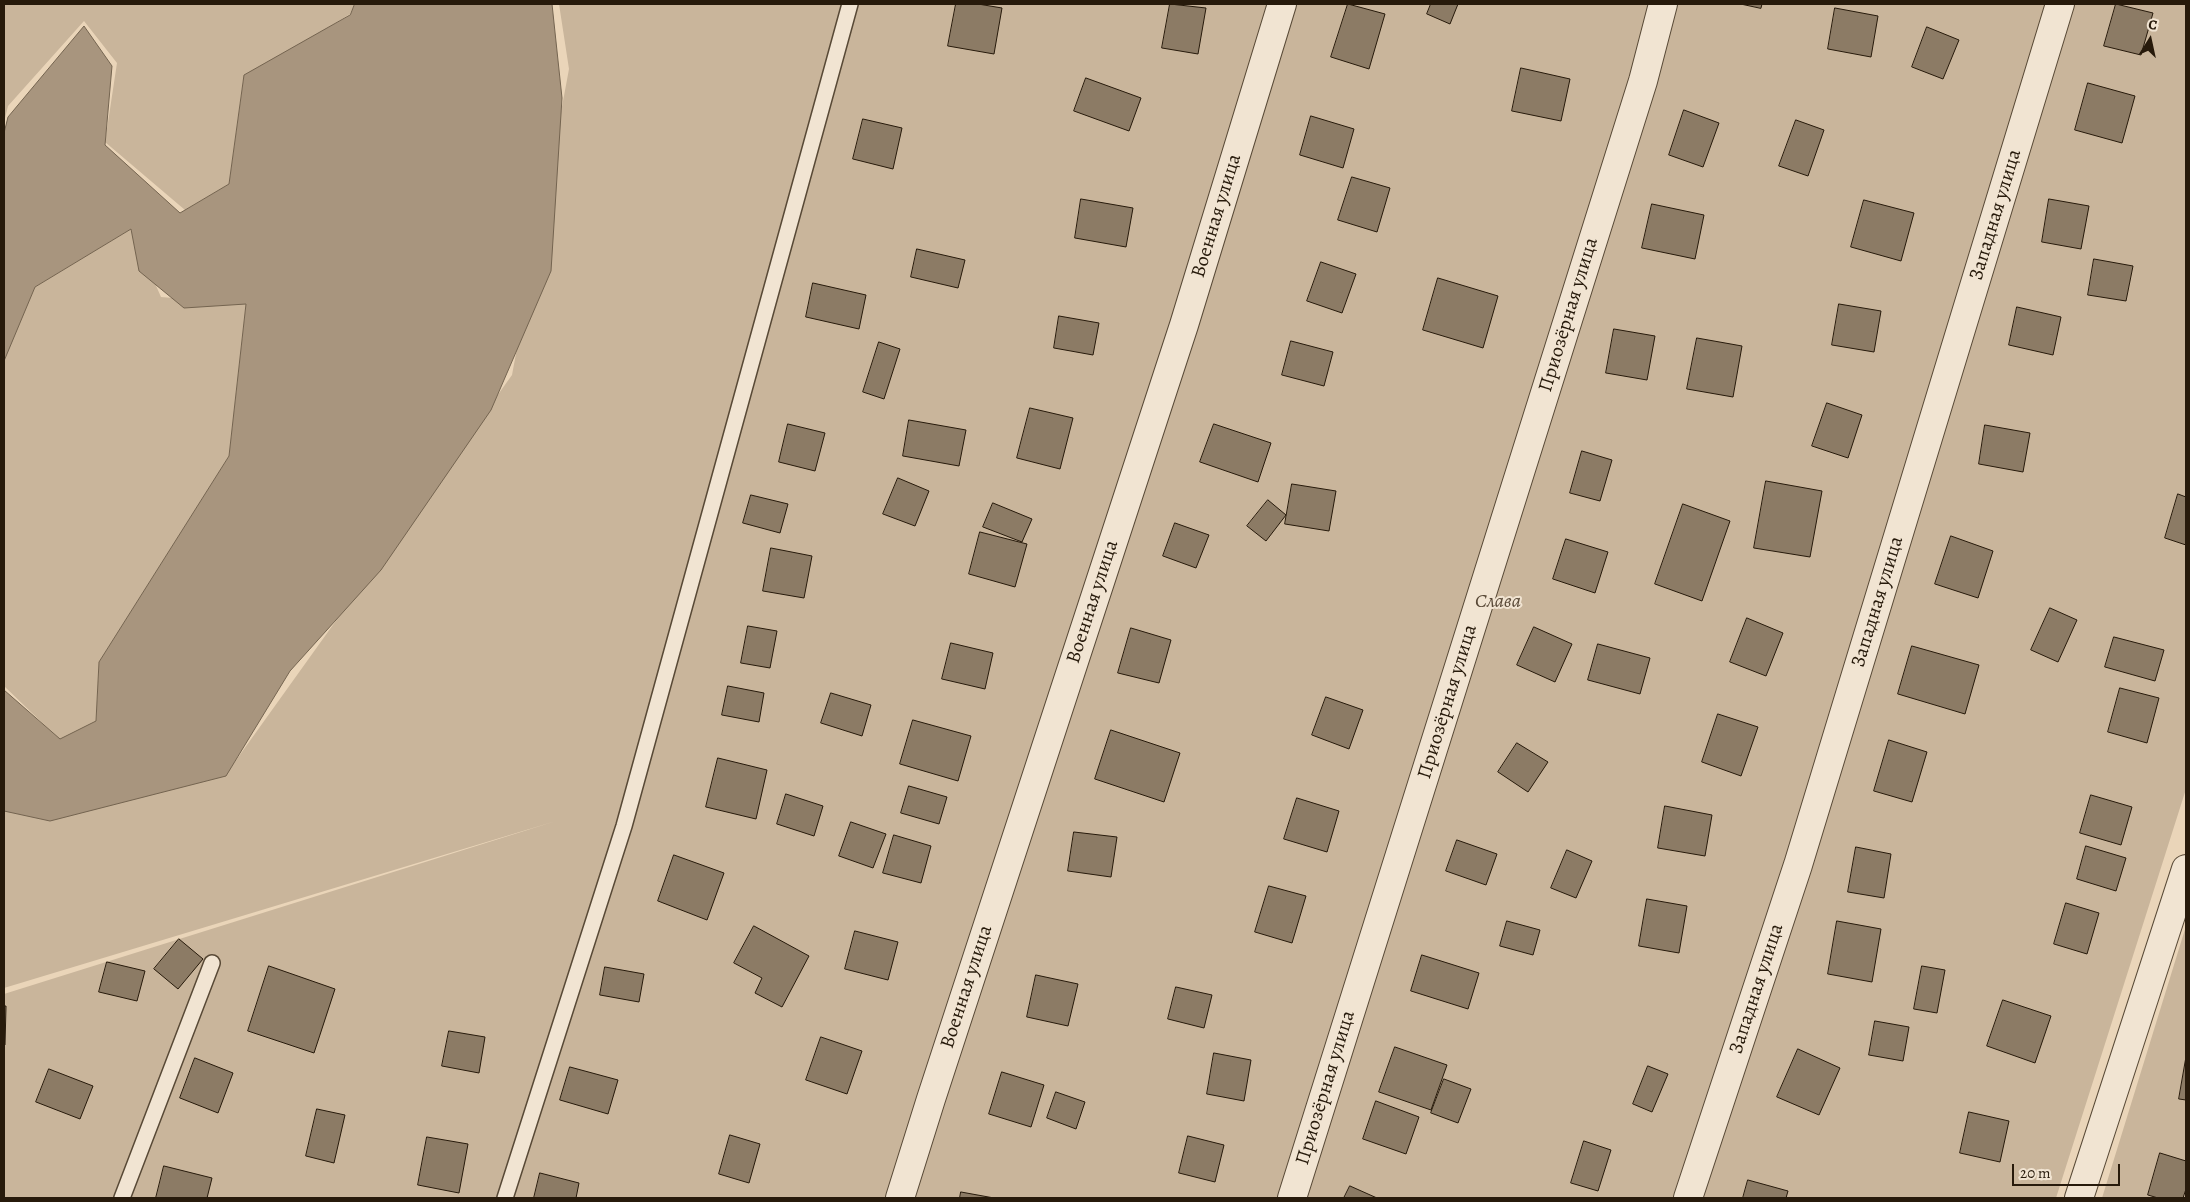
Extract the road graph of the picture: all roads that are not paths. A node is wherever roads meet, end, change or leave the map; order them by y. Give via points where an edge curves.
1 (850, 4) edge
2 (1282, 4) edge
3 (1663, 4) edge
4 (2060, 4) edge
5 (2186, 869) edge
6 (212, 963) dead end
7 (122, 1198) edge
8 (505, 1198) edge
9 (900, 1198) edge
10 (1292, 1198) edge
11 (1688, 1198) edge
12 (2079, 1198) edge

1 - 8 lane via 624,826
2 - 9 street, Военная улица via 1184,325
3 - 10 street, Приозёрная улица via 1640,90
4 - 11 street, Западная улица via 1798,865
5 - 12 street
6 - 7 lane

